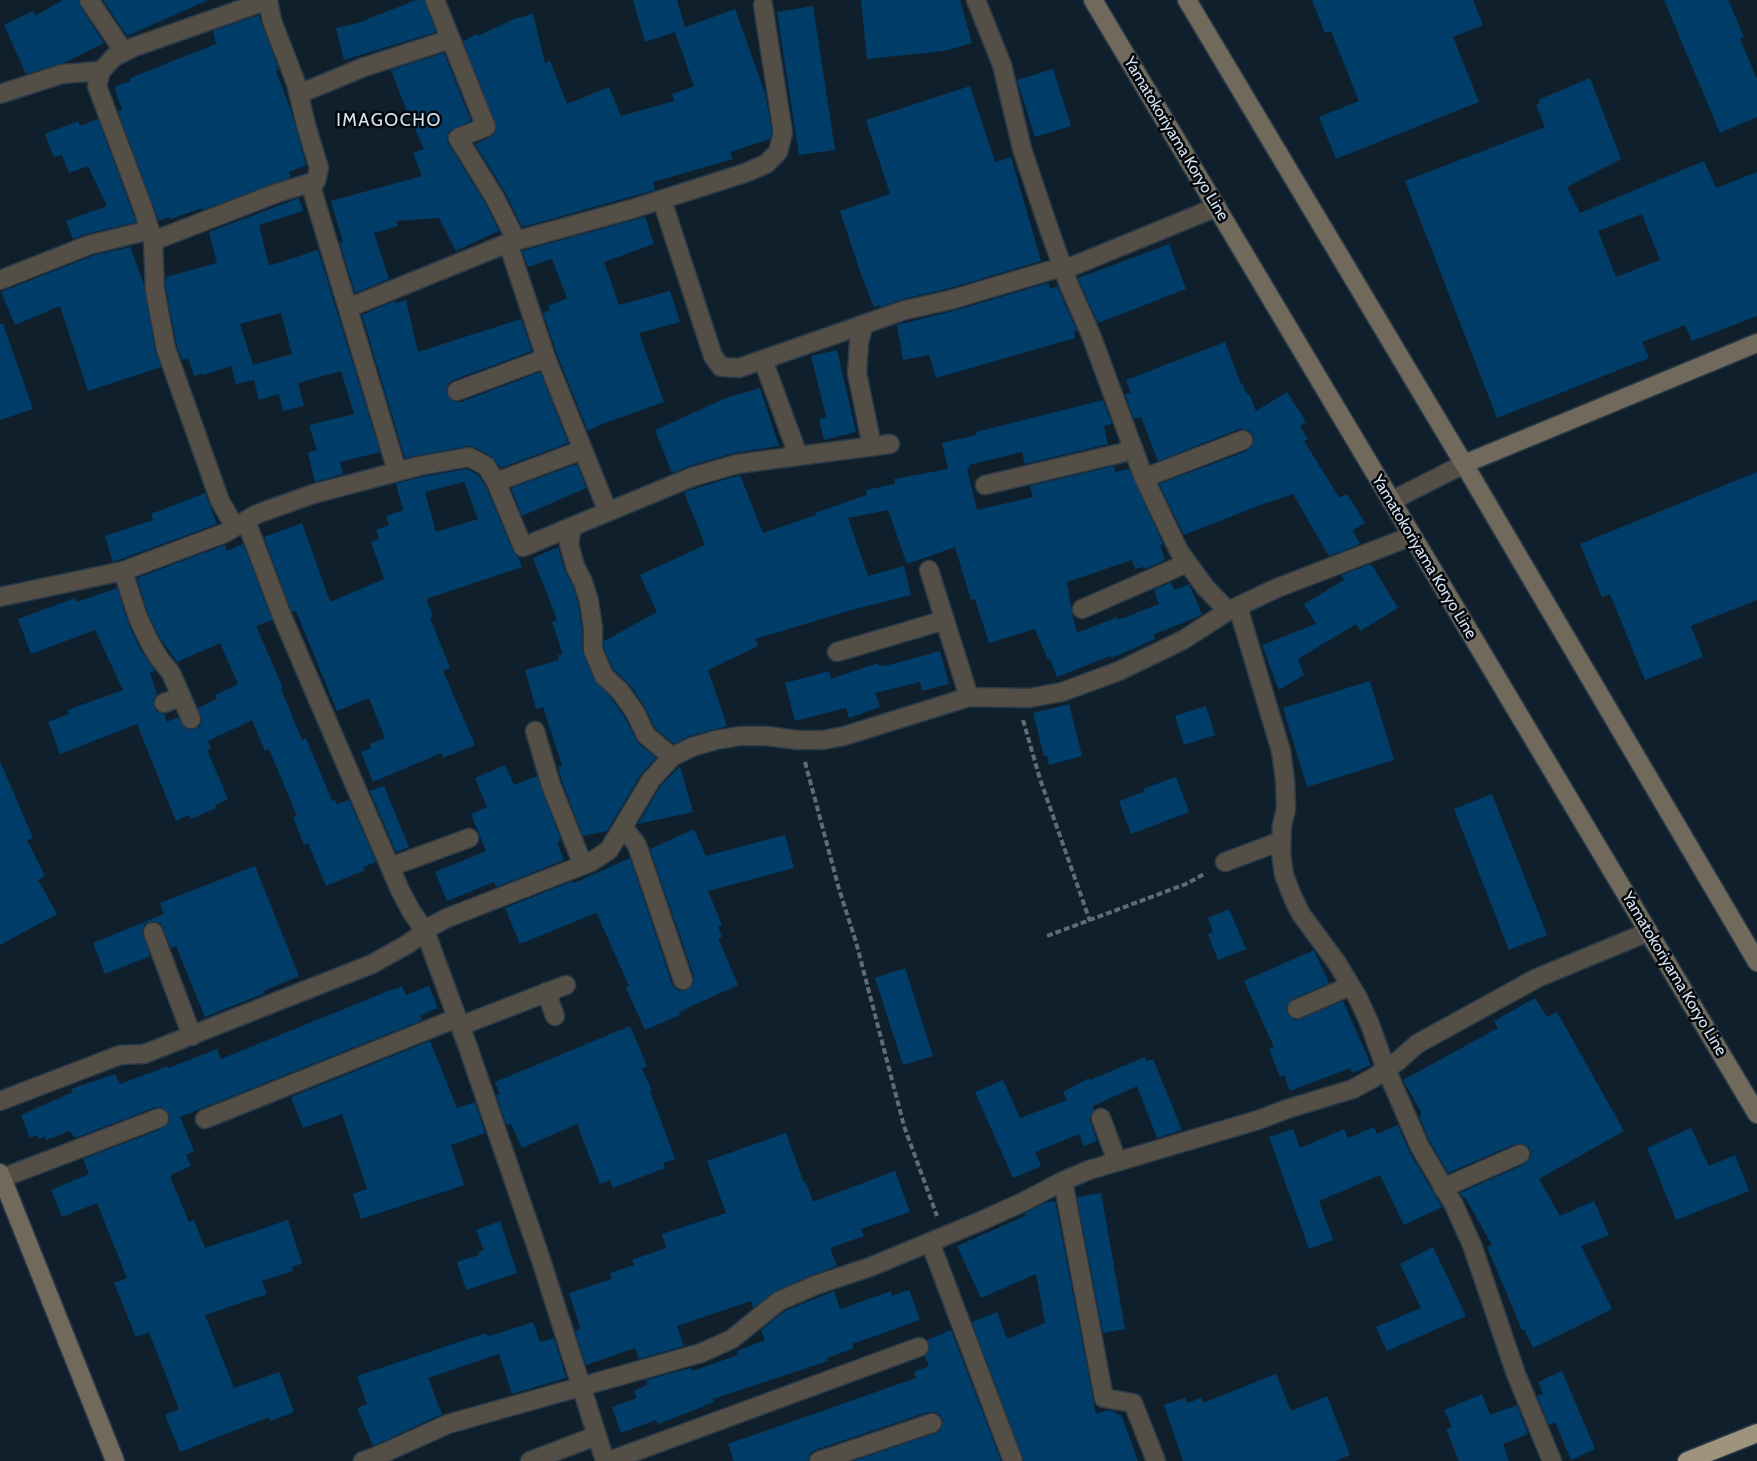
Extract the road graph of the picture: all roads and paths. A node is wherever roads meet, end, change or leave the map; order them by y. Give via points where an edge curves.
1 (89, 0) edge
2 (268, 0) edge
3 (435, 0) edge
4 (976, 0) edge
5 (1093, 0) edge
6 (1188, 0) edge
7 (763, 5) dead end
8 (451, 39) junction
9 (124, 52) junction
10 (101, 70) junction
11 (0, 94) edge
12 (299, 94) junction
13 (310, 183) junction
14 (662, 200) junction
15 (1217, 207) junction
16 (152, 236) junction
17 (512, 242) junction
18 (1063, 268) junction
19 (0, 280) edge
20 (348, 308) junction
21 (864, 324) junction
22 (1757, 343) edge
23 (546, 358) junction
24 (763, 360) junction
25 (457, 391) dead end
26 (1243, 440) dead end
27 (582, 450) junction
28 (1134, 450) junction
29 (798, 455) junction
30 (1464, 464) junction
31 (397, 471) junction
32 (1144, 478) junction
33 (496, 482) junction
34 (985, 485) dead end
35 (1391, 501) junction
36 (608, 512) junction
37 (240, 524) junction
38 (572, 527) junction
39 (1412, 536) junction
40 (1187, 563) junction
41 (929, 570) dead end
42 (123, 571) junction
43 (0, 597) edge
44 (1082, 609) dead end
45 (1233, 609) junction
46 (945, 620) junction
47 (837, 652) dead end
48 (969, 697) junction
49 (1021, 698) junction
50 (191, 719) dead end
51 (535, 731) dead end
52 (798, 740) junction
53 (672, 757) junction
54 (623, 827) junction
55 (469, 838) dead end
56 (1281, 841) junction
57 (1225, 862) joint
58 (584, 865) junction
59 (390, 867) junction
60 (1090, 921) junction
61 (425, 931) junction
62 (153, 932) dead end
63 (1648, 932) junction
64 (1047, 936) dead end
65 (1757, 962) edge
66 (683, 980) dead end
67 (566, 985) dead end
68 (1350, 986) junction
69 (546, 992) junction
70 (1296, 1009) dead end
71 (555, 1016) dead end
72 (459, 1022) junction
73 (192, 1036) junction
74 (1386, 1069) junction
75 (0, 1101) edge
76 (1757, 1114) edge
77 (159, 1118) dead end
78 (1101, 1118) dead end
79 (205, 1119) dead end
80 (1520, 1154) dead end
81 (1117, 1161) junction
82 (1, 1175) edge
83 (1063, 1181) junction
84 (1443, 1188) junction
85 (937, 1239) junction
86 (919, 1347) dead end
87 (581, 1386) junction
88 (932, 1423) dead end
89 (1757, 1433) edge
90 (596, 1436) junction
91 (115, 1461) edge
92 (363, 1461) edge
93 (530, 1461) edge
94 (607, 1461) edge
95 (819, 1461) edge
96 (1013, 1461) edge
97 (1156, 1461) edge
98 (1552, 1461) edge
99 (1687, 1461) edge

1 - 9 street
2 - 9 street
2 - 12 street
3 - 8 street
4 - 18 street via 1002,65 1022,148
5 - 15 main road, Yamatokoriyama Koryo Line
6 - 30 main road
7 - 14 street via 783,133 778,152 766,164 745,173
8 - 12 street via 364,67
8 - 17 street via 486,127 458,138 495,198
9 - 10 street
10 - 11 street via 62,74
10 - 16 street via 98,86
12 - 13 street via 319,168 316,181
13 - 16 street
13 - 20 street
14 - 17 street
14 - 24 street via 713,356 721,367 739,368
15 - 18 street
15 - 35 main road, Yamatokoriyama Koryo Line
16 - 19 street via 89,245
16 - 37 street via 155,290 166,349 220,501
17 - 20 street
17 - 23 street
18 - 21 street
18 - 28 street
20 - 31 street
21 - 24 street
21 - 29 street via 857,373 881,445
22 - 30 main road
23 - 25 street
23 - 27 street
24 - 29 street
26 - 32 street
27 - 33 street
27 - 36 street
28 - 32 street
28 - 34 street
29 - 36 street via 737,464 692,477
30 - 35 street
30 - 65 main road
31 - 33 street via 469,457 486,466
31 - 37 street via 275,506
32 - 40 street
33 - 38 street via 523,547
35 - 39 main road, Yamatokoriyama Koryo Line
36 - 38 street
37 - 42 street
37 - 59 street
38 - 53 street via 569,544 589,601 593,650 604,676 635,712 646,735
39 - 45 street via 1276,588
39 - 63 main road, Yamatokoriyama Koryo Line
40 - 44 street
40 - 45 street
41 - 46 street
42 - 43 street
42 - 50 street via 138,618 171,673 172,700
45 - 49 street via 1183,640 1119,671 1062,692
45 - 56 street via 1281,751 1286,809
46 - 47 street
46 - 48 street
48 - 49 street
48 - 52 street via 844,736
49 - 60 path via 1022,717 1040,778
51 - 58 street via 551,785
52 - 53 street via 732,737 692,747
52 - 85 path
53 - 54 street via 651,780
54 - 58 street via 609,850
54 - 66 street via 637,845
55 - 59 street
56 - 57 street
56 - 68 street via 1284,875 1293,898
57 - 60 path via 1186,884
58 - 61 street via 447,918
59 - 61 street
60 - 64 path
61 - 72 street
61 - 73 street via 372,964
62 - 73 street
63 - 74 street via 1537,978 1417,1044
63 - 76 main road, Yamatokoriyama Koryo Line
67 - 69 street
68 - 70 street
68 - 74 street via 1369,1022
69 - 71 street
69 - 72 street
72 - 79 street
72 - 87 street
73 - 75 street via 144,1054 120,1055
74 - 81 street via 1353,1089 1330,1097
74 - 84 street via 1420,1147
77 - 82 street
78 - 81 street
80 - 84 street
81 - 83 street
82 - 91 main road
83 - 85 street
83 - 97 street via 1104,1398 1133,1403
84 - 98 street via 1472,1245 1516,1374
85 - 87 street via 779,1301 732,1339 701,1353
85 - 96 street
86 - 94 street
87 - 90 street
87 - 92 street via 448,1424
88 - 95 street
89 - 99 highway
90 - 93 street
90 - 94 street

